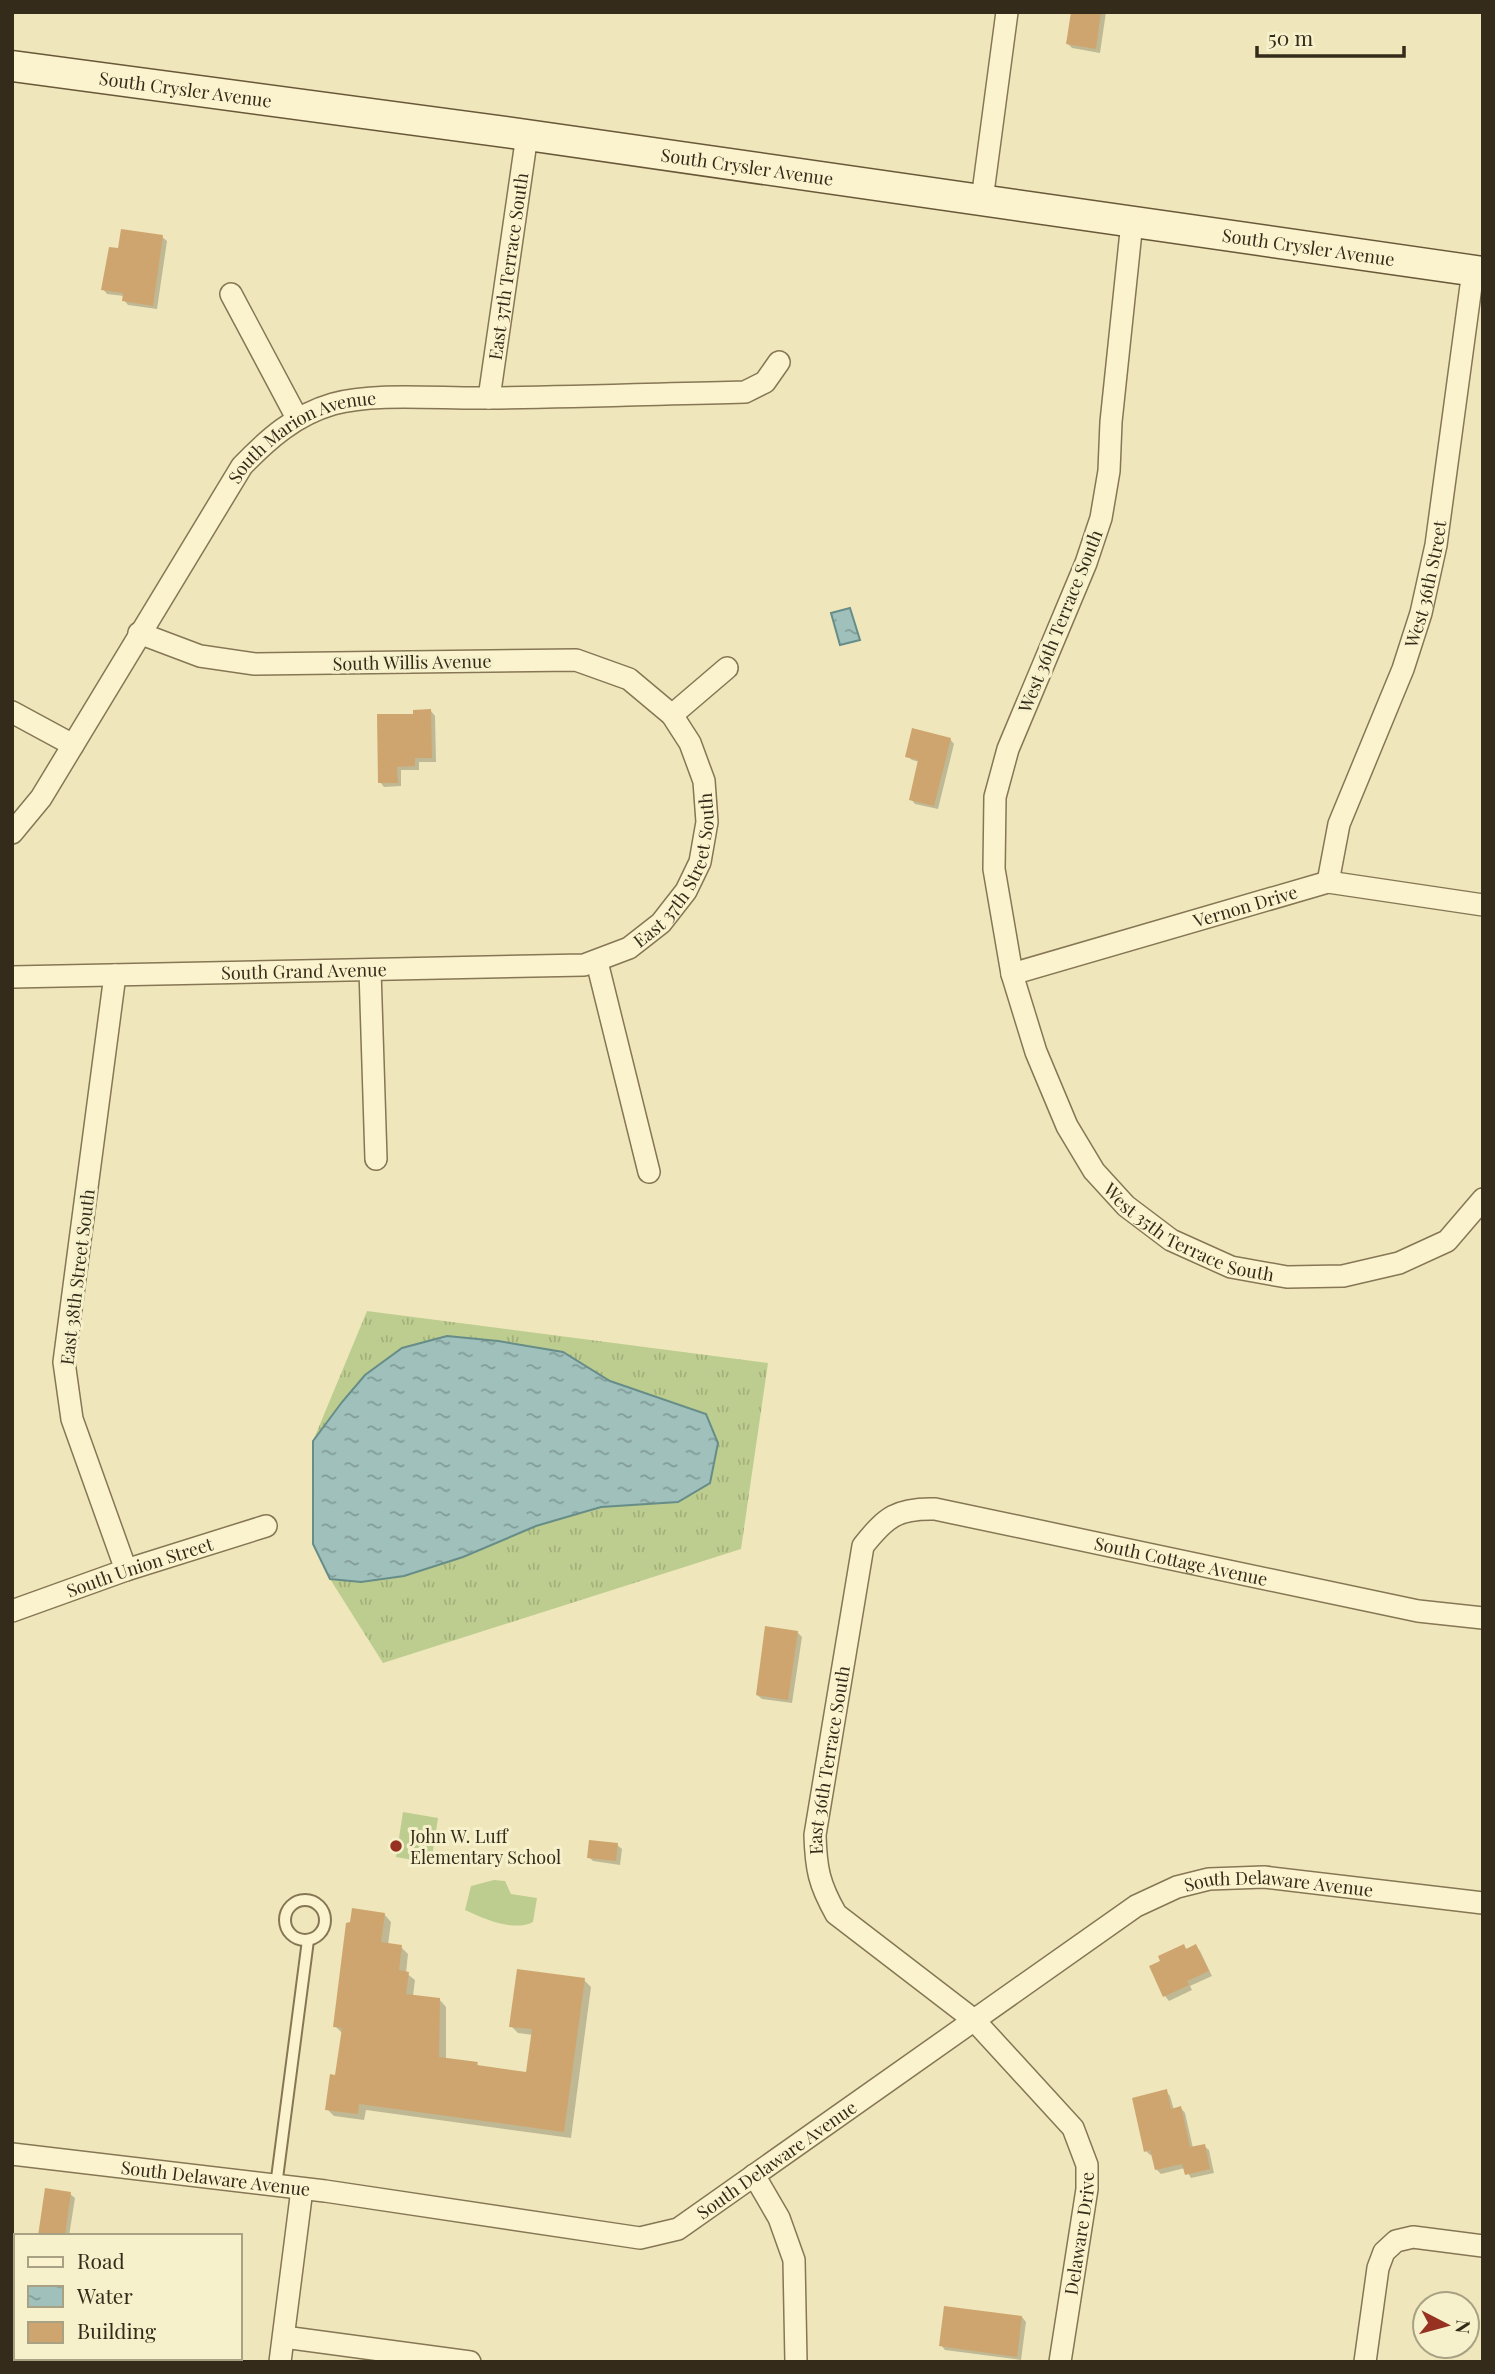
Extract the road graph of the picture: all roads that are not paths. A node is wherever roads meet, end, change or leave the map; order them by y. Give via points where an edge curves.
1 (1007, 12) edge
2 (12, 66) edge
3 (527, 135) junction
4 (982, 200) junction
5 (1132, 222) junction
6 (1478, 272) edge
7 (231, 295) dead end
8 (779, 362) dead end
9 (489, 398) junction
10 (297, 418) junction
11 (139, 634) junction
12 (727, 668) dead end
13 (12, 712) edge
14 (672, 715) junction
15 (73, 744) junction
16 (12, 833) edge
17 (1328, 882) junction
18 (1483, 905) edge
19 (597, 962) junction
20 (370, 970) junction
21 (1012, 974) junction
22 (115, 975) junction
23 (12, 977) edge
24 (376, 1158) dead end
25 (649, 1172) dead end
26 (1483, 1199) edge
27 (882, 1522) joint
28 (266, 1526) dead end
29 (125, 1570) junction
30 (12, 1611) edge
31 (1483, 1618) edge
32 (1483, 1903) edge
33 (308, 1940) dead end
34 (974, 2020) junction
35 (12, 2154) edge
36 (754, 2175) junction
37 (276, 2186) junction
38 (302, 2189) junction
39 (1483, 2246) edge
40 (284, 2337) junction
41 (280, 2362) edge
42 (470, 2362) edge
43 (796, 2362) edge
44 (1060, 2362) edge
45 (1365, 2362) edge

1 - 4 street
2 - 3 main road, South Crysler Avenue
3 - 4 main road, South Crysler Avenue
3 - 9 street, East 37th Terrace South
4 - 5 main road, South Crysler Avenue
5 - 6 main road, South Crysler Avenue
5 - 21 street, West 36th Terrace South via 1110,471 1101,518 1008,749 995,796 994,869
6 - 17 street, West 36th Street via 1436,545 1421,613 1403,669 1339,824
7 - 10 street
8 - 9 street, South Marion Avenue via 765,382 745,392
9 - 10 street, South Marion Avenue via 359,398
10 - 11 street, South Marion Avenue via 242,466
11 - 14 street, South Willis Avenue via 200,656 255,664 576,660 629,679
11 - 15 street, South Marion Avenue
12 - 14 street
13 - 15 street
14 - 19 street, East 37th Street South via 690,743 704,781 707,822 700,862 686,891 661,923 629,948
15 - 16 street, South Marion Avenue via 41,798
17 - 18 street, Vernon Drive
17 - 21 street, Vernon Drive
19 - 20 street, South Grand Avenue
19 - 25 street
20 - 22 street, South Grand Avenue
20 - 24 street
21 - 26 street, West 35th Terrace South via 1036,1052 1068,1126 1094,1171 1126,1206 1171,1240 1231,1267 1287,1277 1343,1276 1399,1263 1447,1241
22 - 23 street, South Grand Avenue
22 - 29 street, East 38th Street South via 64,1362 72,1419
27 - 31 street, South Cottage Avenue via 911,1509 935,1509 1418,1611
27 - 34 street, East 36th Terrace South via 863,1546 815,1835 816,1865 823,1892 836,1914
28 - 29 street, South Union Street
29 - 30 street, South Union Street
32 - 34 street, South Delaware Avenue via 1264,1877 1209,1879 1177,1887 1136,1906
33 - 37 lane
34 - 36 street, South Delaware Avenue
34 - 44 street, Delaware Drive via 1073,2128 1087,2165
35 - 37 street, South Delaware Avenue
36 - 38 street, South Delaware Avenue via 678,2229 640,2238
36 - 43 street via 779,2218 794,2260
37 - 38 street, South Delaware Avenue
38 - 40 street
39 - 45 street via 1413,2237 1396,2241 1384,2252
40 - 41 street
40 - 42 street

